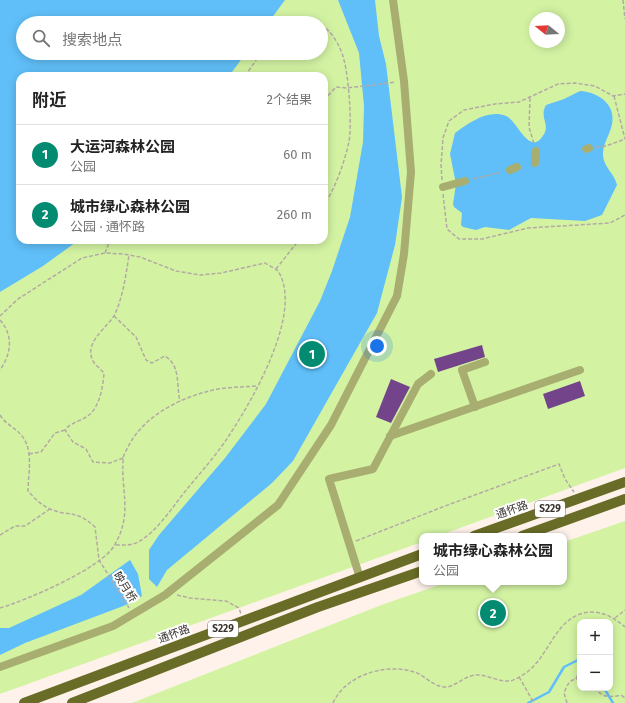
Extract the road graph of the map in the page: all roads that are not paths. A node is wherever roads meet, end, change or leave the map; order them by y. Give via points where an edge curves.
1 (393, 0) edge
2 (536, 151) dead end
3 (535, 163) dead end
4 (465, 181) road end
5 (443, 187) dead end
6 (485, 362) dead end
7 (580, 370) dead end
8 (431, 374) dead end
9 (475, 406) junction
10 (390, 436) junction
11 (625, 482) edge
12 (625, 499) edge
13 (483, 533) edge
14 (530, 533) edge
15 (419, 555) edge
16 (419, 572) edge
17 (360, 578) junction
18 (0, 667) edge
19 (24, 703) edge
20 (72, 703) edge

1 - 18 street via 404,81 411,172 404,254 397,296 331,425 278,506 171,590 113,626
2 - 3 street
4 - 5 street
6 - 9 street via 462,370
7 - 9 street
8 - 10 street via 418,384
9 - 10 street
10 - 17 street via 373,469 329,479
11 - 13 main road, 通怀路 / S229
12 - 14 main road, S229
15 - 17 main road, 通怀路 / S229
16 - 20 main road, S229 via 318,607
17 - 19 main road, 通怀路 / S229

